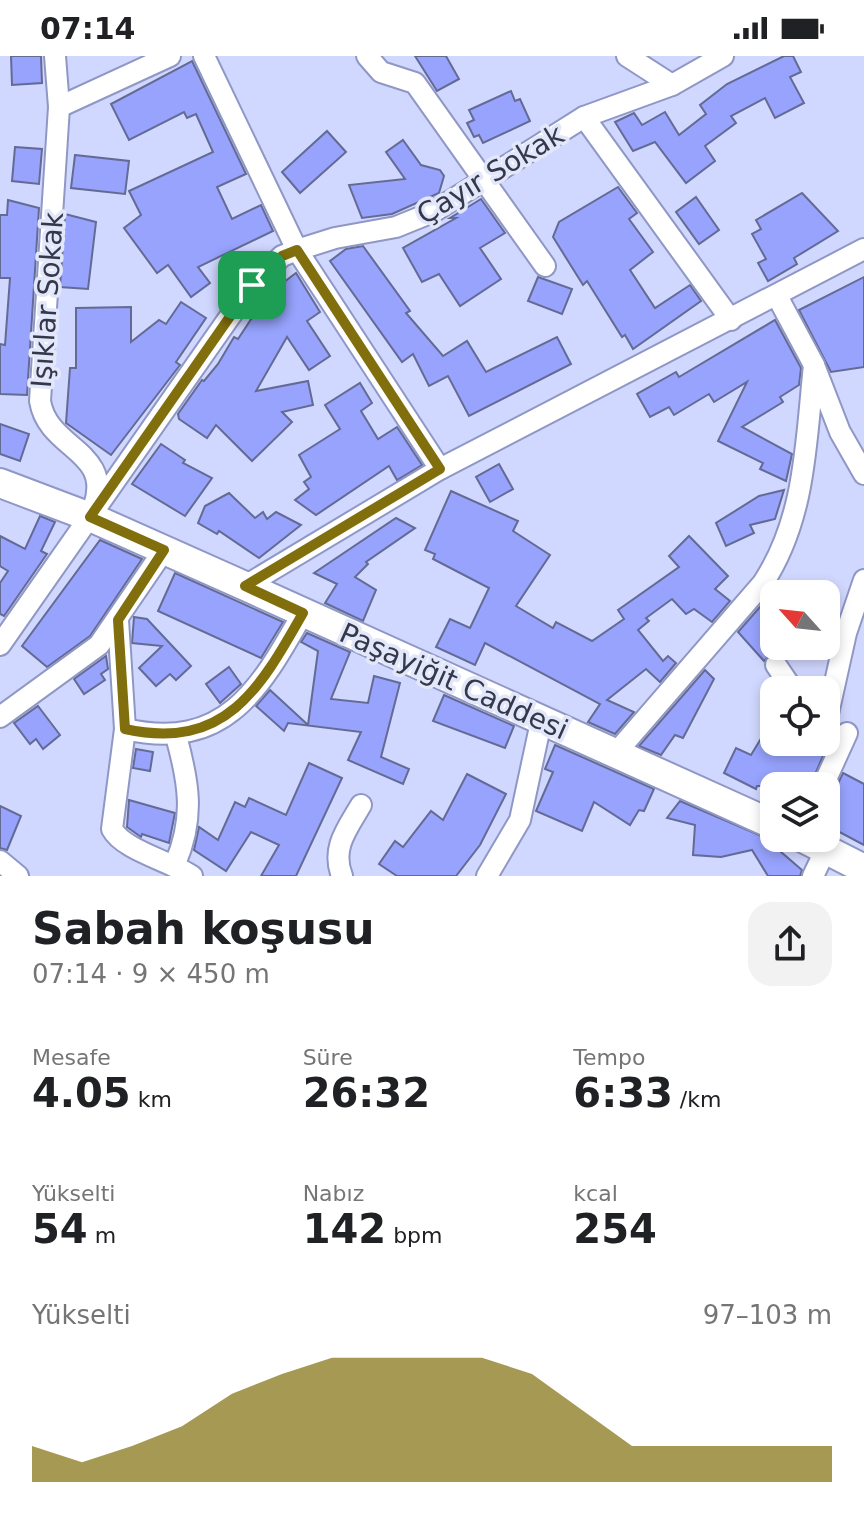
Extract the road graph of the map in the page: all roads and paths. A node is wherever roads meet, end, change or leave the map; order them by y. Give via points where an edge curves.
1 (55, 56) edge
2 (170, 56) edge
3 (204, 56) edge
4 (367, 56) edge
5 (627, 56) edge
6 (723, 56) edge
7 (672, 85) junction
8 (59, 107) junction
9 (584, 117) junction
10 (486, 180) junction
11 (864, 249) edge
12 (297, 250) junction
13 (545, 266) dead end
14 (777, 296) junction
15 (731, 320) junction
16 (814, 365) junction
17 (440, 469) junction
18 (864, 474) edge
19 (0, 483) edge
20 (90, 517) junction
21 (164, 550) junction
22 (864, 580) edge
23 (245, 586) junction
24 (303, 613) junction
25 (118, 620) junction
26 (0, 645) edge
27 (776, 665) dead end
28 (783, 676) edge
29 (836, 676) edge
30 (0, 717) edge
31 (541, 722) junction
32 (125, 729) junction
33 (176, 736) junction
34 (855, 736) edge
35 (615, 754) junction
36 (832, 772) edge
37 (361, 805) dead end
38 (760, 819) edge
39 (814, 852) edge
40 (831, 852) edge
41 (0, 861) edge
42 (864, 869) edge
43 (183, 870) edge
44 (18, 876) edge
45 (342, 876) edge
46 (487, 876) edge
47 (813, 876) edge

1 - 8 street, Işıklar Sokak
2 - 8 street
3 - 12 street
4 - 10 street via 381,72 415,83
5 - 7 street
6 - 7 street, Çayır Sokak
7 - 9 street, Çayır Sokak
8 - 20 street, Işıklar Sokak via 40,401 54,431 95,468 99,487
9 - 10 street, Çayır Sokak
9 - 15 street
10 - 12 street, Çayır Sokak via 412,222
10 - 13 street
11 - 14 street
12 - 17 street
12 - 20 street, Çayır Sokak via 282,256 252,285
14 - 15 street
14 - 16 street
15 - 17 street
16 - 18 street via 840,432
16 - 35 street via 798,501 780,557
17 - 23 street
19 - 20 main road, Paşayiğit Caddesi
20 - 21 main road, Paşayiğit Caddesi
20 - 26 street, Çayır Sokak
21 - 23 main road, Paşayiğit Caddesi
21 - 25 street
22 - 29 street
23 - 24 main road, Paşayiğit Caddesi
24 - 31 main road, Paşayiğit Caddesi
24 - 33 street via 272,667 245,700 214,722
25 - 30 street via 88,655
25 - 32 street
27 - 28 street
31 - 35 main road, Paşayiğit Caddesi
31 - 46 street via 520,820
32 - 33 street
32 - 43 street via 112,829 125,843
33 - 43 street via 190,807
34 - 36 street
35 - 38 main road, Paşayiğit Caddesi
37 - 45 street via 338,844
39 - 47 street
40 - 42 main road
41 - 44 street

